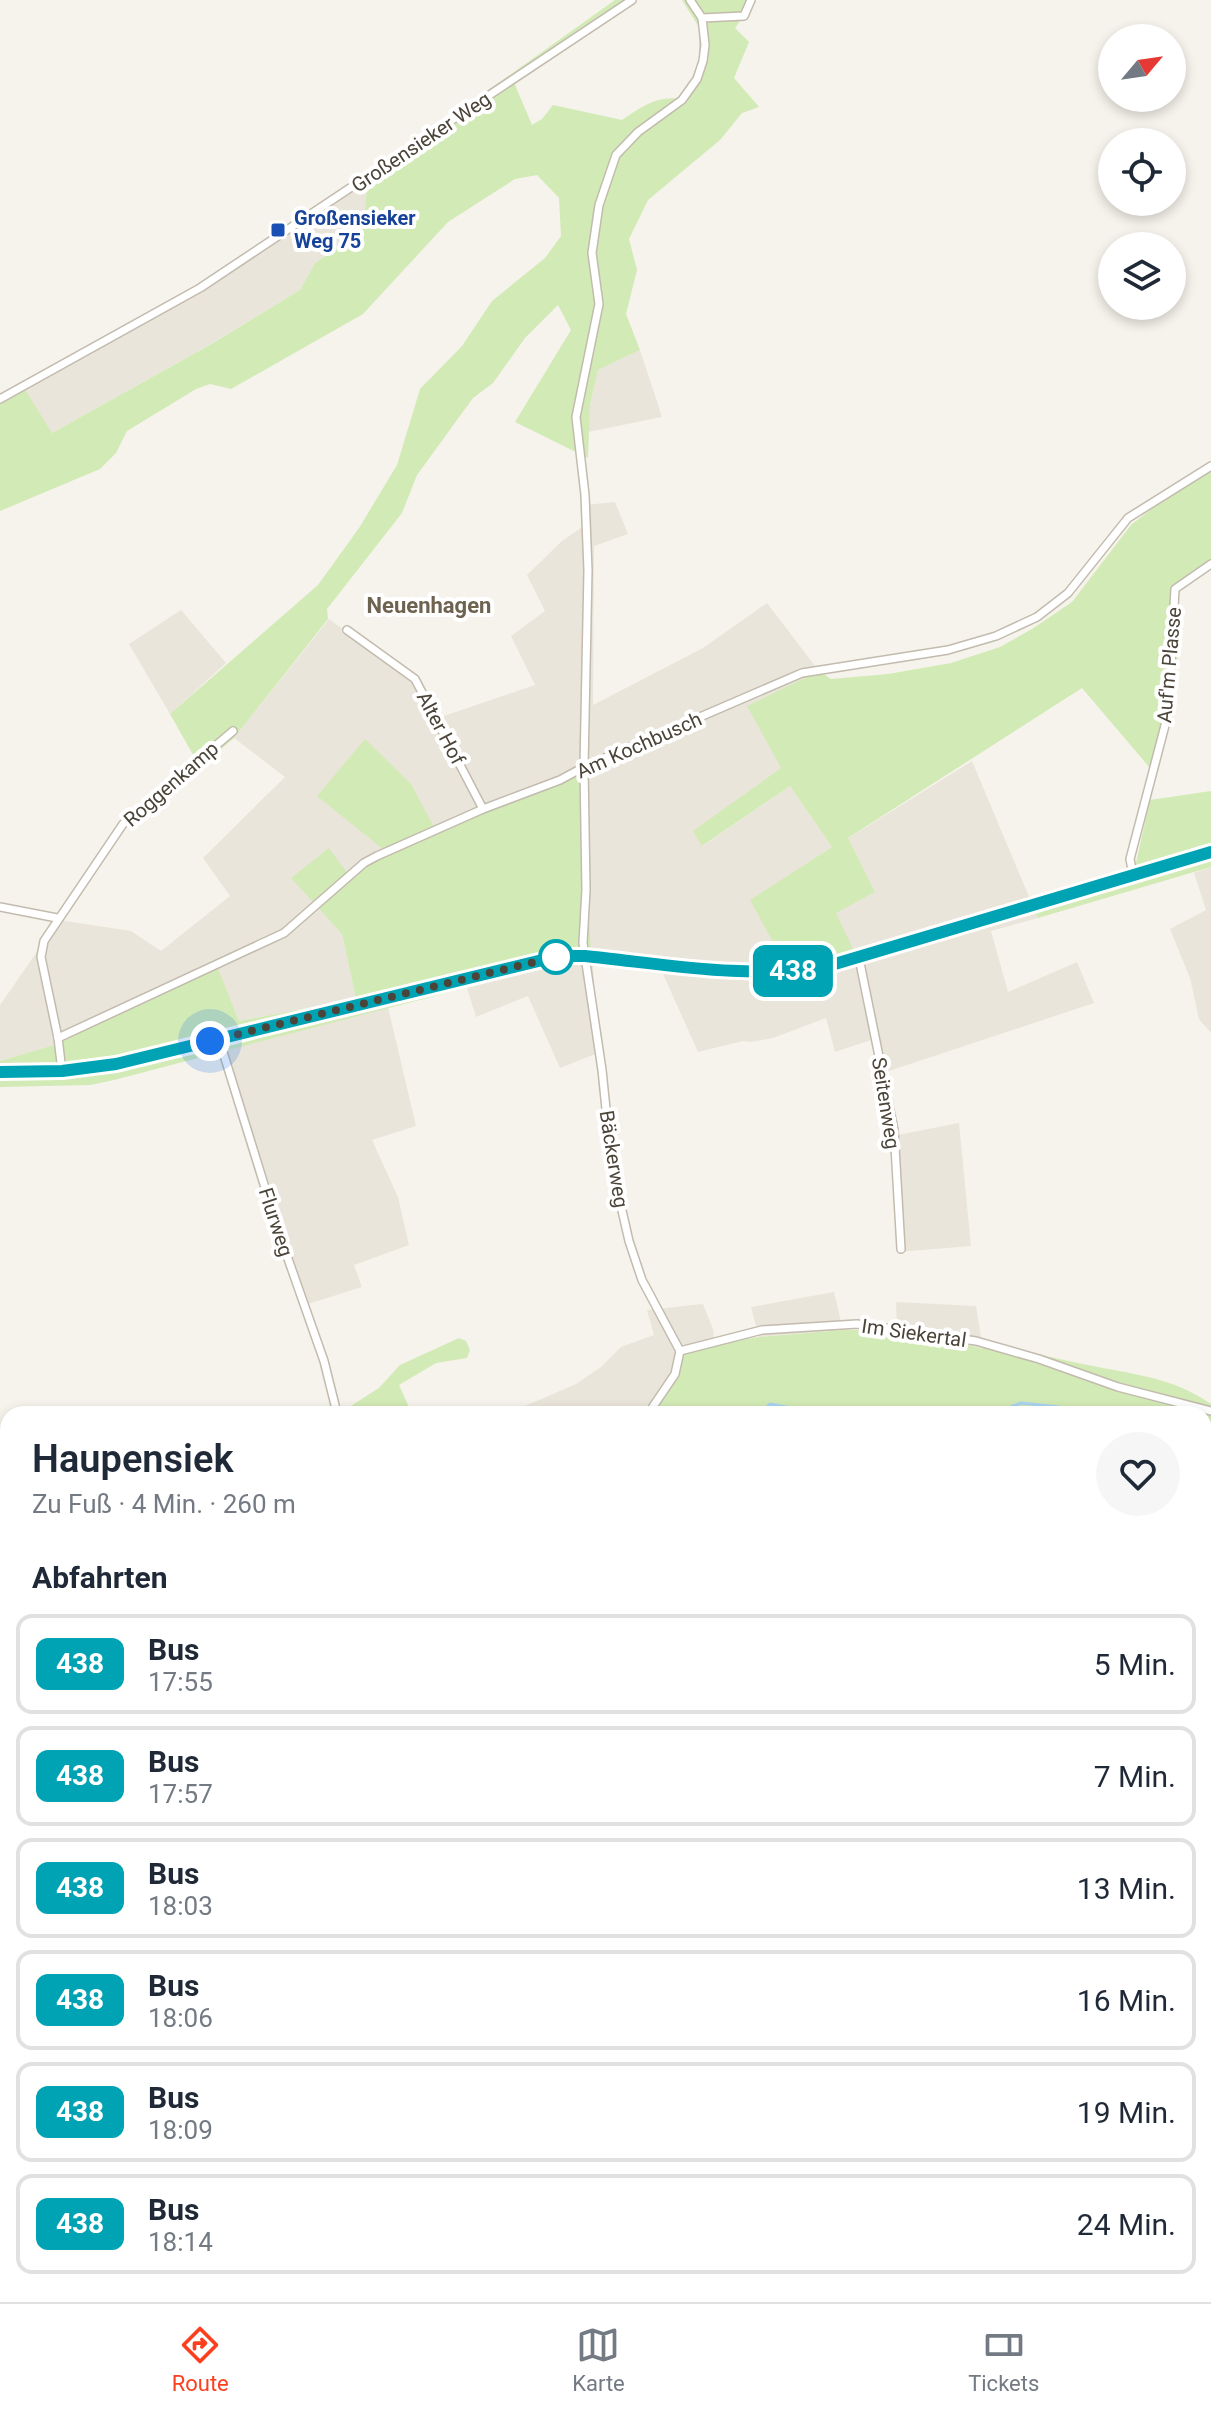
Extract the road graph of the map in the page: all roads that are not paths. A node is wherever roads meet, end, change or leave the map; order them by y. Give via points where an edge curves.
1 (632, 0) edge
2 (690, 0) edge
3 (751, 0) edge
4 (702, 18) junction
5 (0, 399) edge
6 (1211, 466) edge
7 (1211, 564) edge
8 (347, 630) dead end
9 (233, 731) dead end
10 (584, 767) junction
11 (483, 809) junction
12 (1211, 852) edge
13 (1133, 875) junction
14 (0, 907) edge
15 (57, 918) junction
16 (585, 956) junction
17 (859, 958) junction
18 (58, 1038) junction
19 (219, 1039) junction
20 (62, 1071) junction
21 (0, 1072) edge
22 (901, 1249) dead end
23 (680, 1351) junction
24 (335, 1405) dead end
25 (653, 1406) edge
26 (1192, 1406) edge

1 - 5 street, Großensieker Weg via 200,288
2 - 4 street
3 - 4 street via 744,16
4 - 10 street, Bäckerweg via 703,61 697,79 682,100 616,155 599,205 592,253 599,304 576,417 588,570
6 - 10 street, Am Kochbusch via 1128,518 1068,593 1037,617 948,650 802,673
7 - 13 street, Auf'm Plasse via 1175,589 1168,714 1130,859
8 - 11 street, Alter Hof via 415,679
9 - 15 street, Roggenkamp via 123,824
10 - 11 street, Am Kochbusch
10 - 16 street, Bäckerweg
11 - 18 street, Am Kochbusch via 364,863 284,933
12 - 13 street
13 - 17 street
14 - 15 street
15 - 18 street, Roggenkamp via 41,957
16 - 17 street via 750,972 798,971
16 - 19 street via 546,958
16 - 23 street, Bäckerweg via 612,1167 629,1241 642,1280
17 - 22 street, Seitenweg via 894,1130
18 - 20 street, Roggenkamp
19 - 20 street
19 - 24 street, Flurweg
20 - 21 street
23 - 25 street via 675,1374
23 - 26 street, Im Siekertal via 762,1330 857,1324 976,1341

